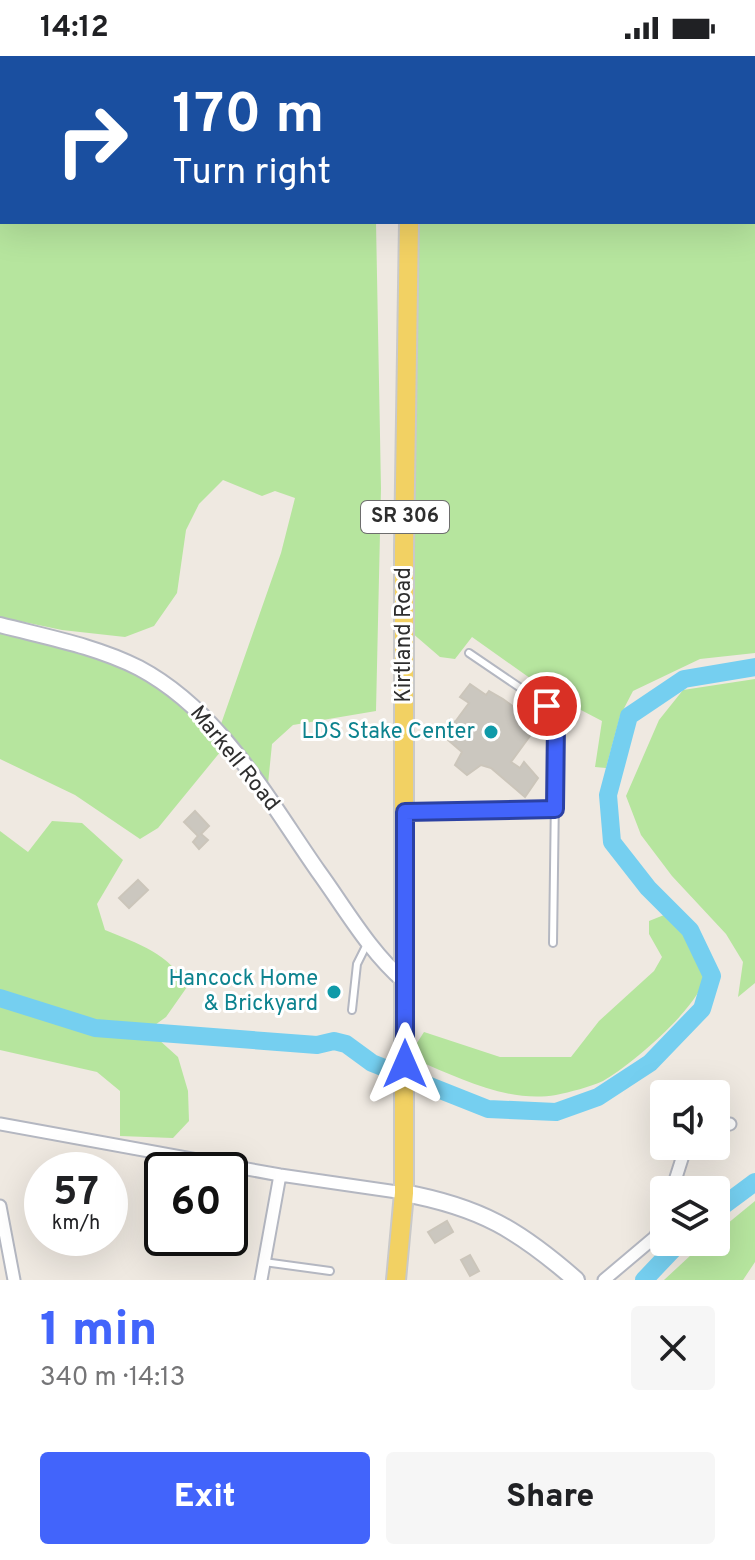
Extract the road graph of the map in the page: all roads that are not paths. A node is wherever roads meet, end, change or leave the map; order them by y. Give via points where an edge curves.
1 (409, 224) edge
2 (0, 625) edge
3 (469, 653) dead end
4 (555, 809) junction
5 (405, 812) junction
6 (368, 942) junction
7 (553, 943) dead end
8 (404, 981) junction
9 (352, 1010) dead end
10 (0, 1124) edge
11 (280, 1175) junction
12 (404, 1193) junction
13 (0, 1206) edge
14 (650, 1241) edge
15 (264, 1262) junction
16 (330, 1271) dead end
17 (14, 1280) edge
18 (261, 1280) edge
19 (396, 1280) edge
20 (576, 1280) edge
21 (604, 1280) edge

1 - 5 main road, Kirtland Road / SR 306
2 - 6 street, Markell Road via 120,659 188,702 234,752
3 - 4 lane via 553,714
4 - 5 lane
4 - 7 lane
5 - 8 main road, Kirtland Road / SR 306
6 - 8 street, Markell Road
6 - 9 lane via 357,964
8 - 12 main road, Kirtland Road
10 - 11 street
11 - 12 street
11 - 15 street
12 - 19 main road, Kirtland Road
12 - 20 main road via 495,1219 535,1244
13 - 17 street
14 - 21 street
15 - 16 lane
15 - 18 street

